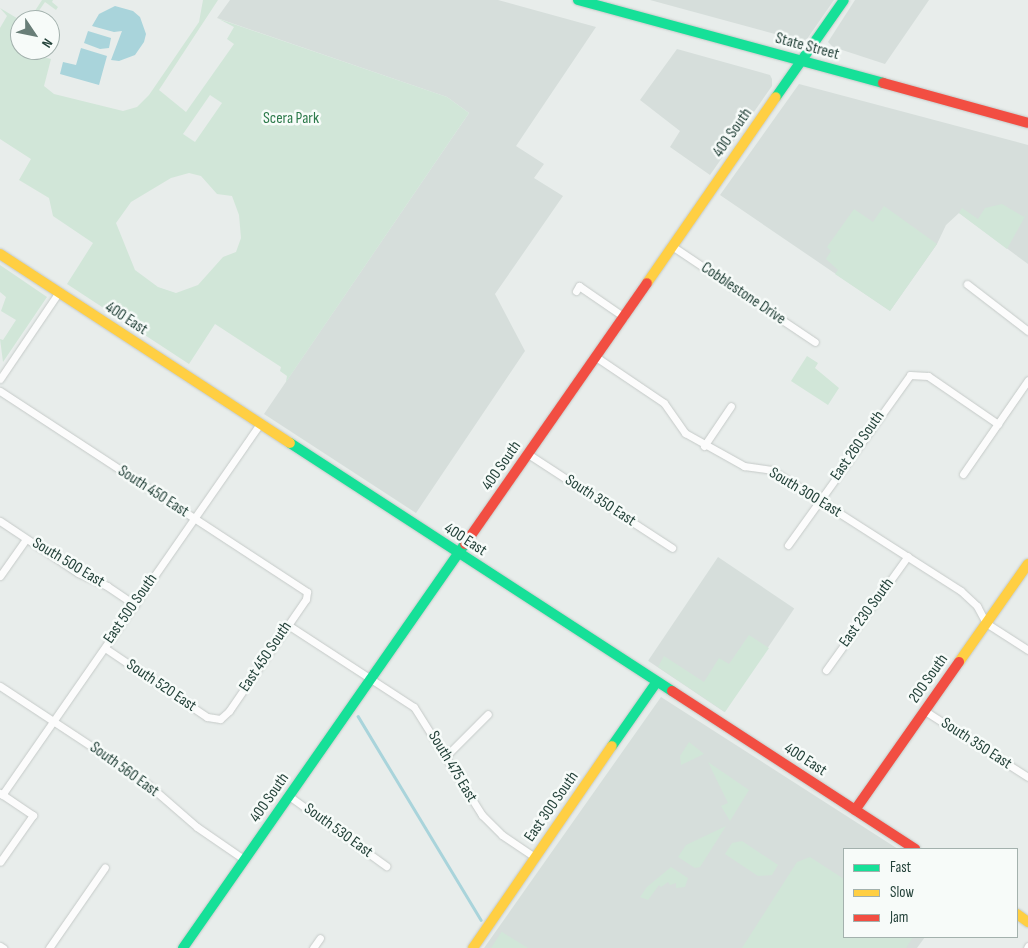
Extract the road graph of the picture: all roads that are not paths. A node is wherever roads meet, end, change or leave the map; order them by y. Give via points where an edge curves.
1 (578, 0) edge
2 (844, 0) edge
3 (801, 60) junction
4 (1028, 123) edge
5 (672, 246) junction
6 (0, 254) edge
7 (967, 284) dead end
8 (576, 290) dead end
9 (58, 292) junction
10 (624, 317) junction
11 (1028, 331) edge
12 (815, 342) dead end
13 (596, 357) junction
14 (0, 379) edge
15 (1028, 380) edge
16 (0, 391) edge
17 (731, 406) dead end
18 (260, 424) junction
19 (998, 424) junction
20 (704, 446) junction
21 (528, 454) junction
22 (963, 474) dead end
23 (820, 500) junction
24 (194, 518) junction
25 (0, 521) edge
26 (26, 539) junction
27 (788, 545) dead end
28 (672, 548) dead end
29 (459, 554) junction
30 (908, 556) junction
31 (1028, 564) edge
32 (0, 576) edge
33 (307, 592) joint
34 (135, 605) junction
35 (986, 623) junction
36 (288, 625) junction
37 (105, 648) junction
38 (1028, 650) edge
39 (826, 670) dead end
40 (370, 680) junction
41 (656, 683) junction
42 (0, 686) edge
43 (925, 711) junction
44 (488, 714) dead end
45 (220, 719) joint
46 (53, 721) junction
47 (446, 756) junction
48 (1028, 777) edge
49 (1, 794) edge
50 (289, 796) junction
51 (855, 810) junction
52 (913, 848) edge
53 (535, 857) junction
54 (245, 860) junction
55 (0, 862) edge
56 (386, 866) dead end
57 (105, 867) dead end
58 (320, 938) dead end
59 (49, 948) edge
60 (183, 948) edge
61 (312, 948) edge
62 (473, 948) edge

1 - 3 street, State Street
2 - 3 street, 400 South
3 - 4 street, State Street
3 - 5 street, 400 South
5 - 10 street, 400 South
5 - 12 street, Cobblestone Drive
6 - 9 street, 400 East
7 - 11 street
8 - 10 street via 579,286
9 - 14 street
9 - 18 street, 400 East
10 - 13 street, 400 South
13 - 20 street, South 300 East via 664,403 679,429
13 - 21 street, 400 South
15 - 19 street
16 - 24 street, South 450 East
17 - 20 street
18 - 24 street, East 500 South
18 - 29 street, 400 East
19 - 22 street
19 - 23 street, East 260 South via 928,376 914,374 905,380
20 - 23 street, South 300 East via 744,466 772,470
21 - 28 street, South 350 East
21 - 29 street, 400 South
23 - 27 street, East 260 South
23 - 30 street, South 300 East
24 - 33 street, South 450 East
24 - 34 street, East 500 South
25 - 26 street, South 500 East
26 - 32 street
26 - 34 street, South 500 East
29 - 40 street, 400 South
29 - 41 street, 400 East
30 - 35 street, South 300 East via 970,598
30 - 39 street, East 230 South
31 - 35 street, 200 South
33 - 36 street, East 450 South
34 - 37 street, East 500 South
35 - 38 street
35 - 43 street, 200 South
36 - 40 street, South 475 East
36 - 45 street, East 450 South via 229,711
37 - 45 street, South 520 East via 207,717
37 - 46 street, East 500 South
40 - 47 street, South 475 East via 382,684 414,707
40 - 50 street, 400 South
41 - 51 street, 400 East
41 - 53 street, East 300 South
42 - 46 street, South 560 East
43 - 48 street, South 350 East
43 - 51 street, 200 South
44 - 47 street
46 - 49 street, East 500 South
46 - 54 street, South 560 East via 144,781 196,827
47 - 53 street, South 475 East via 482,815 502,835
49 - 55 street via 33,816
50 - 54 street, 400 South
50 - 56 street, South 530 East
51 - 52 street, 400 East
53 - 62 street, East 300 South
54 - 60 street, 400 South
57 - 59 street
58 - 61 street

